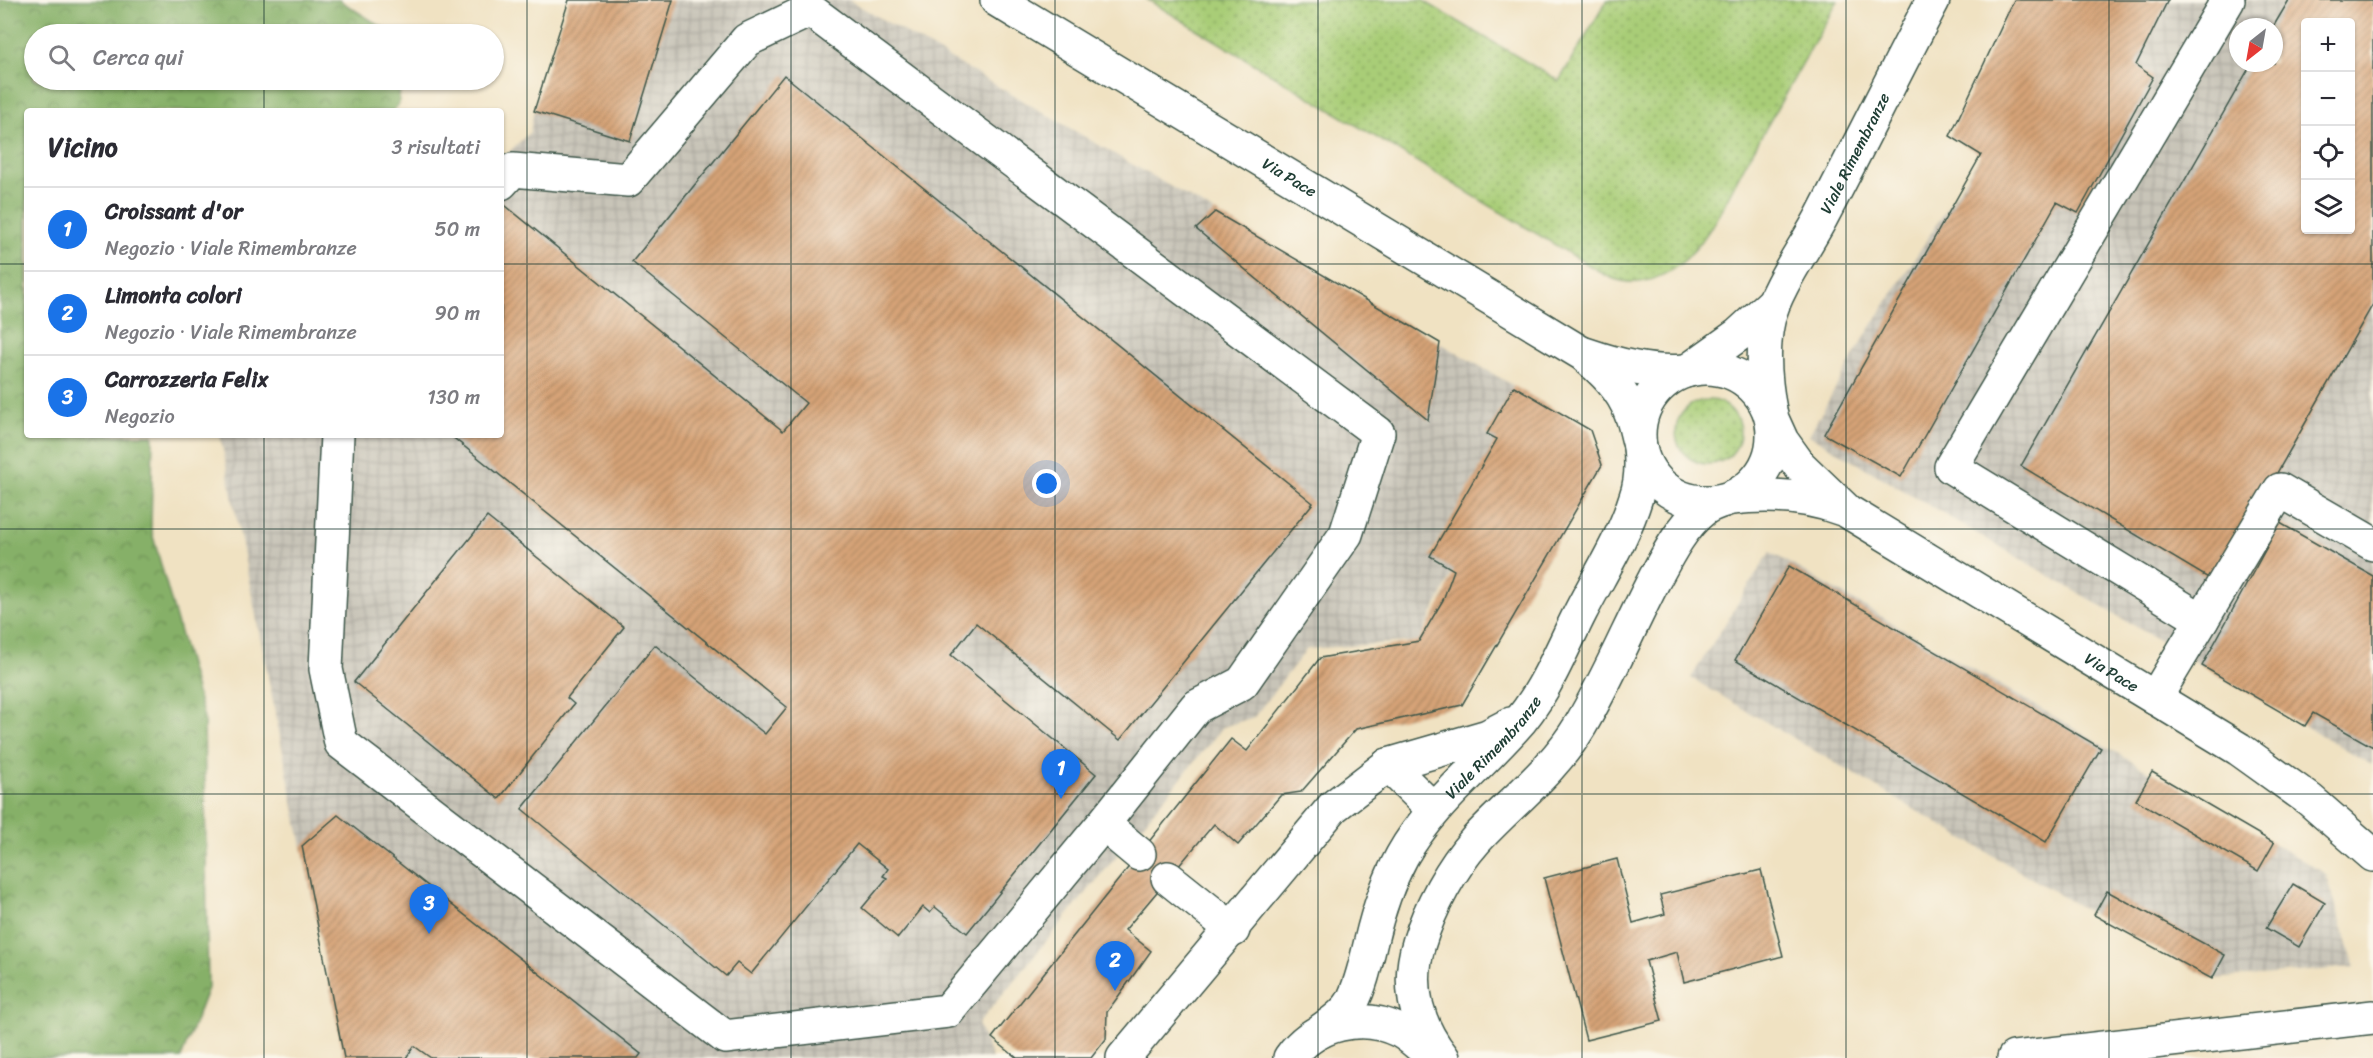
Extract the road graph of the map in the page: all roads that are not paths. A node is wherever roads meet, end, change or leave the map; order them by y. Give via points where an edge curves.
1 (997, 0) edge
2 (1933, 0) edge
3 (2228, 0) edge
4 (504, 180) edge
5 (1773, 303) junction
6 (1583, 354) junction
7 (1687, 370) junction
8 (1772, 418) junction
9 (337, 438) edge
10 (1640, 445) junction
11 (1728, 499) junction
12 (1847, 511) junction
13 (2373, 544) edge
14 (2202, 620) junction
15 (2155, 698) junction
16 (1525, 715) junction
17 (1388, 765) junction
18 (1434, 810) junction
19 (1103, 824) junction
20 (1139, 854) dead end
21 (2371, 855) edge
22 (1168, 878) dead end
23 (1233, 930) junction
24 (2373, 1017) edge
25 (1319, 1032) junction
26 (1123, 1058) edge
27 (1290, 1058) edge
28 (1434, 1058) edge
29 (1443, 1058) edge
30 (2014, 1058) edge

1 - 6 street, Via Pace
2 - 5 street, Viale Rimembranze
3 - 14 street via 1951,467
4 - 19 street via 513,170 628,180 747,40 810,10 1378,433 1346,534 1242,682 1196,706
5 - 7 street, Viale Rimembranze via 1738,335
5 - 8 street, Viale Rimembranze via 1765,358
6 - 7 street, Via Pace via 1652,371
6 - 10 street, Via Pace via 1623,396
7 - 8 street via 1716,368 1739,376 1758,392
7 - 10 street via 1664,383 1650,399 1641,418
8 - 11 street via 1773,442 1767,466 1752,484
8 - 12 street, Via Pace via 1800,466
9 - 19 street via 326,669 341,743 726,1037 948,1011
10 - 11 street via 1651,473 1671,492 1697,501
10 - 16 street, Viale Rimembranze via 1642,469 1630,514 1549,677
11 - 12 street, Via Pace via 1776,496 1824,503
11 - 29 street via 1696,517 1672,549 1569,744 1537,782 1475,841 1436,903 1419,944 1414,983 1419,1021
12 - 15 street, Via Pace
13 - 14 street via 2280,490
14 - 15 street
15 - 21 street, Via Pace via 2279,776 2343,826
16 - 17 street via 1488,736
16 - 18 street, Viale Rimembranze
17 - 18 street
17 - 23 street via 1333,807
18 - 25 street, Viale Rimembranze via 1389,882 1352,1002
19 - 20 street
22 - 23 street
23 - 26 street
24 - 30 street
25 - 27 street, Viale Rimembranze
25 - 28 street via 1351,1022 1384,1025 1400,1031

